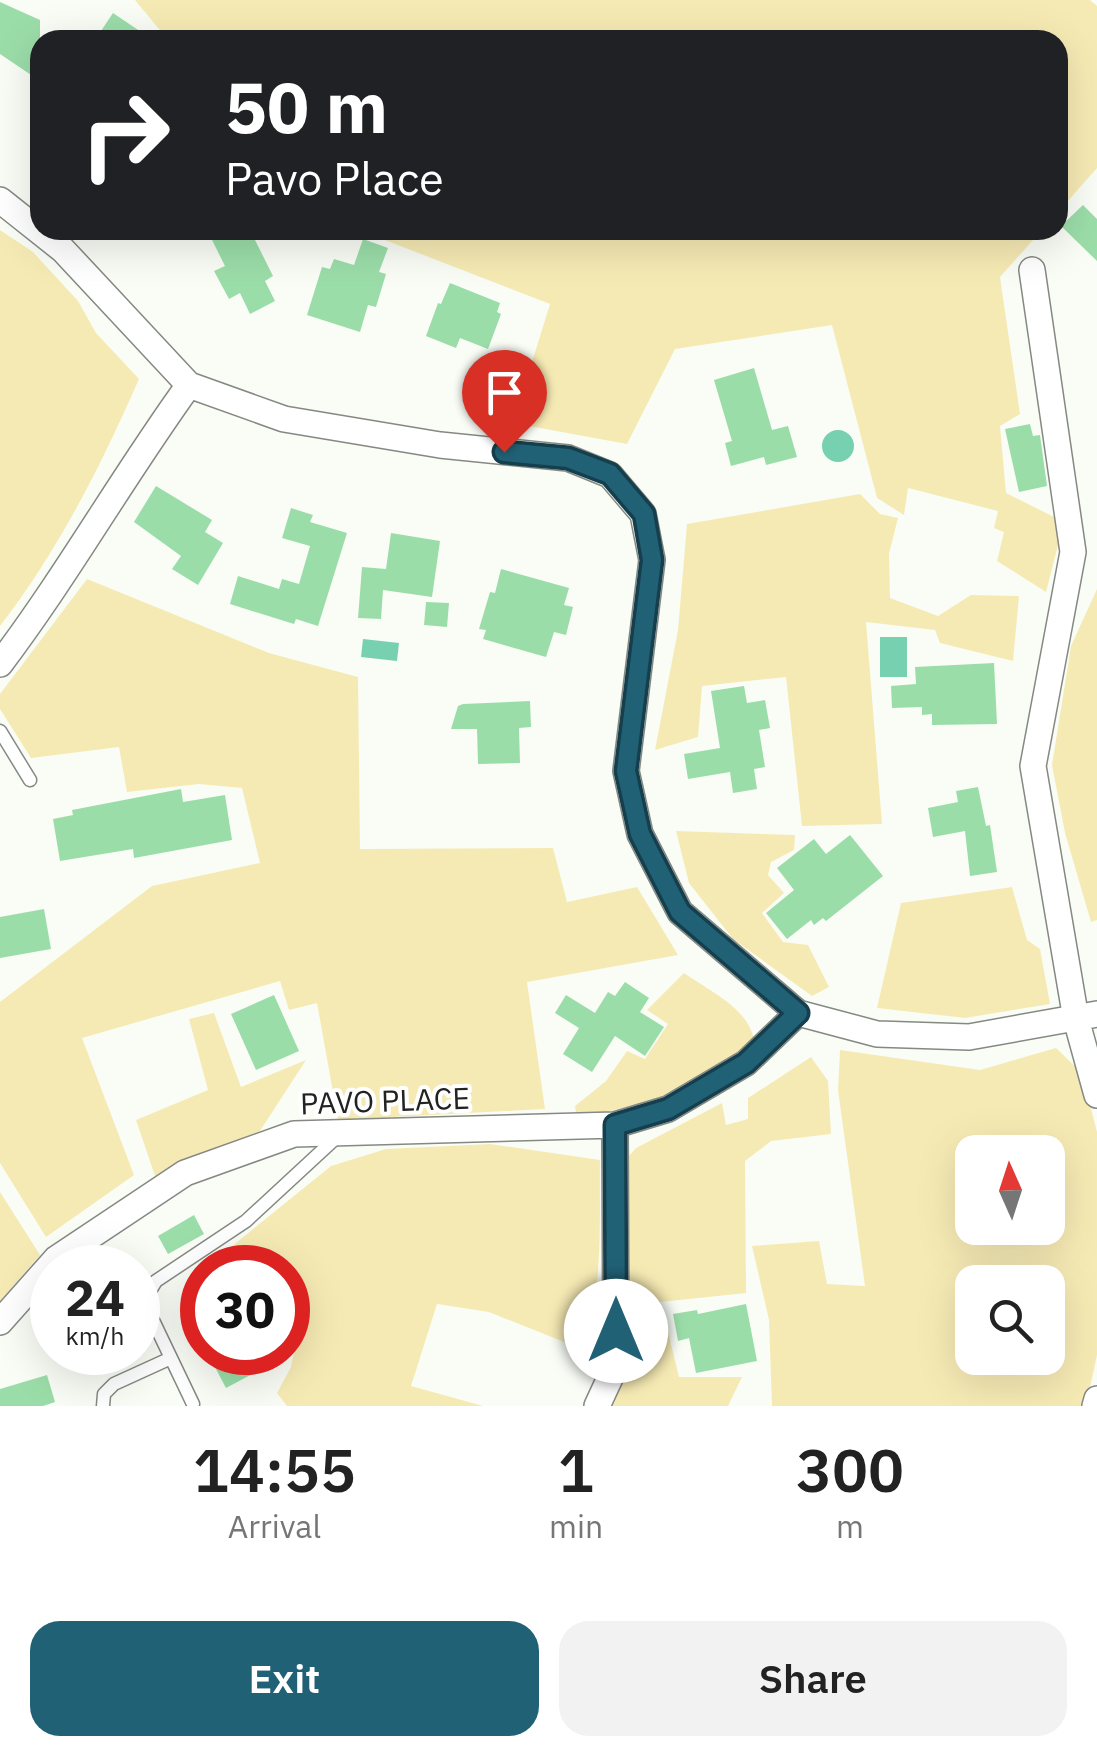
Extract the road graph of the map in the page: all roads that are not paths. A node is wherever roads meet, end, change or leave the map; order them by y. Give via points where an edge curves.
1 (0, 200) edge
2 (30, 223) edge
3 (51, 240) edge
4 (1032, 270) dead end
5 (189, 385) junction
6 (0, 664) edge
7 (0, 731) edge
8 (30, 780) dead end
9 (798, 1013) junction
10 (1087, 1016) edge
11 (1097, 1095) edge
12 (615, 1125) junction
13 (340, 1133) junction
14 (0, 1322) edge
15 (171, 1358) junction
16 (1097, 1399) edge
17 (193, 1404) edge
18 (104, 1406) edge
19 (597, 1406) edge
20 (1095, 1406) edge

1 - 2 street
3 - 5 street
4 - 10 street via 1072,552 1032,766
5 - 6 street
5 - 9 street via 284,419 440,446 568,458 610,474 644,514 652,560 626,771 640,834 680,912
7 - 8 lane
9 - 10 street via 877,1034 968,1037
9 - 12 street, PAVO PLACE via 746,1063 668,1109
10 - 11 street
12 - 13 street, PAVO PLACE
12 - 19 street via 616,1366
13 - 14 street, PAVO PLACE via 294,1134 185,1173 56,1258
13 - 15 lane via 246,1221 156,1282 147,1296 149,1312
15 - 17 lane
15 - 18 lane via 114,1384
16 - 20 street

